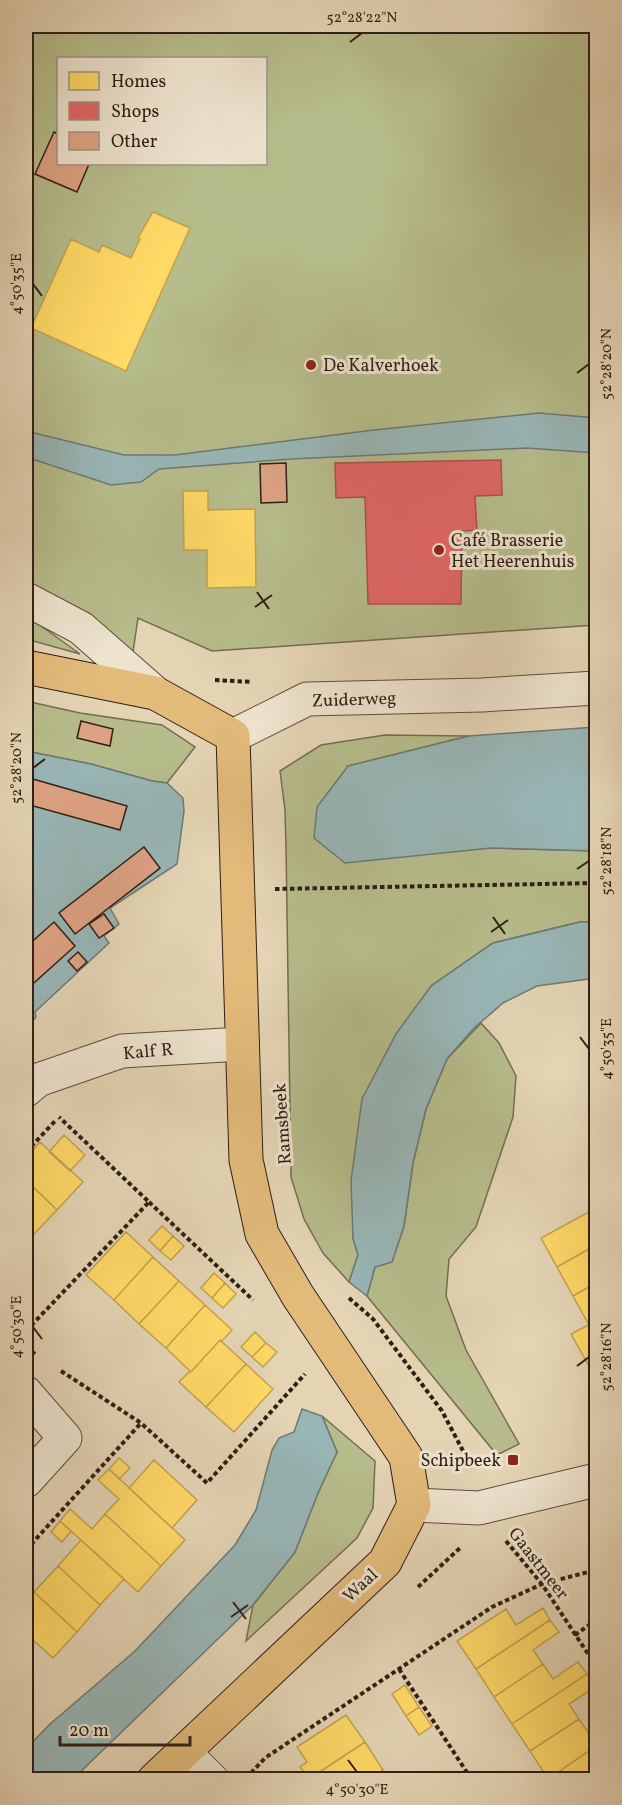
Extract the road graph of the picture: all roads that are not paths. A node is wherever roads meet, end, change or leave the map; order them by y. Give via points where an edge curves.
1 (26, 599) edge
2 (26, 668) edge
3 (597, 688) edge
4 (154, 693) junction
5 (233, 736) junction
6 (242, 1044) junction
7 (26, 1090) edge
8 (26, 1393) edge
9 (597, 1480) edge
10 (26, 1481) edge
11 (414, 1505) junction
12 (184, 1752) junction
13 (154, 1779) edge
14 (213, 1779) edge

1 - 4 street via 81,628
2 - 4 main road
3 - 5 street, Zuiderweg via 307,699
4 - 5 main road
5 - 6 main road, Ramsbeek
6 - 7 street, Kalf R via 122,1052 38,1080
6 - 11 main road, Ramsbeek via 246,1160 262,1234 298,1296 406,1457
8 - 10 street via 65,1438
9 - 11 street via 479,1508
11 - 12 main road, Waal via 385,1562
12 - 13 main road, Waal
12 - 14 street

